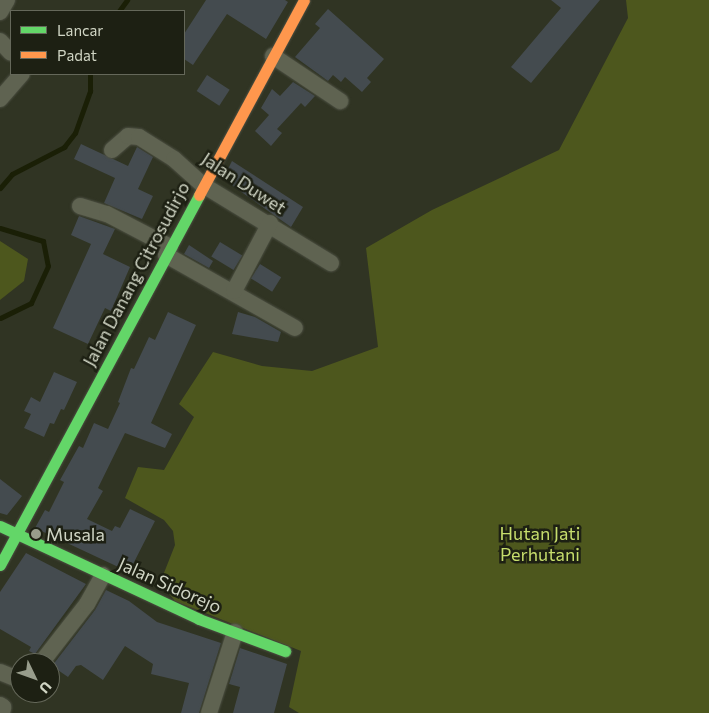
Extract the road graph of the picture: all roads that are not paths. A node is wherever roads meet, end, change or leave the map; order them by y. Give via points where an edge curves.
1 (7, 0) edge
2 (304, 0) edge
3 (0, 12) edge
4 (0, 41) edge
5 (10, 51) edge
6 (273, 56) junction
7 (21, 75) edge
8 (0, 99) edge
9 (340, 101) dead end
10 (112, 150) dead end
11 (203, 185) junction
12 (80, 206) dead end
13 (270, 223) junction
14 (168, 251) junction
15 (331, 263) dead end
16 (234, 292) junction
17 (295, 328) dead end
18 (0, 526) edge
19 (16, 534) junction
20 (0, 565) edge
21 (103, 575) junction
22 (235, 632) junction
23 (286, 651) dead end
24 (49, 653) edge
25 (0, 705) edge
26 (2, 713) edge
27 (209, 713) edge

1 - 3 street
2 - 6 street, Jalan Danang Citrosudirjo
4 - 5 street
6 - 9 street
6 - 11 street, Jalan Danang Citrosudirjo
7 - 8 street
10 - 11 street, Jalan Duwet via 128,136 140,138 174,159
11 - 13 street, Jalan Duwet
11 - 14 street, Jalan Danang Citrosudirjo
12 - 14 street via 107,214
13 - 15 street, Jalan Duwet
13 - 16 street
14 - 16 street
14 - 19 street, Jalan Danang Citrosudirjo
16 - 17 street
18 - 19 street, Jalan Sidorejo
19 - 20 street, Jalan Danang Citrosudirjo
19 - 21 street, Jalan Sidorejo
21 - 22 street, Jalan Sidorejo
21 - 24 street via 87,604
22 - 23 street, Jalan Sidorejo
22 - 27 street
25 - 26 street via 4,707

